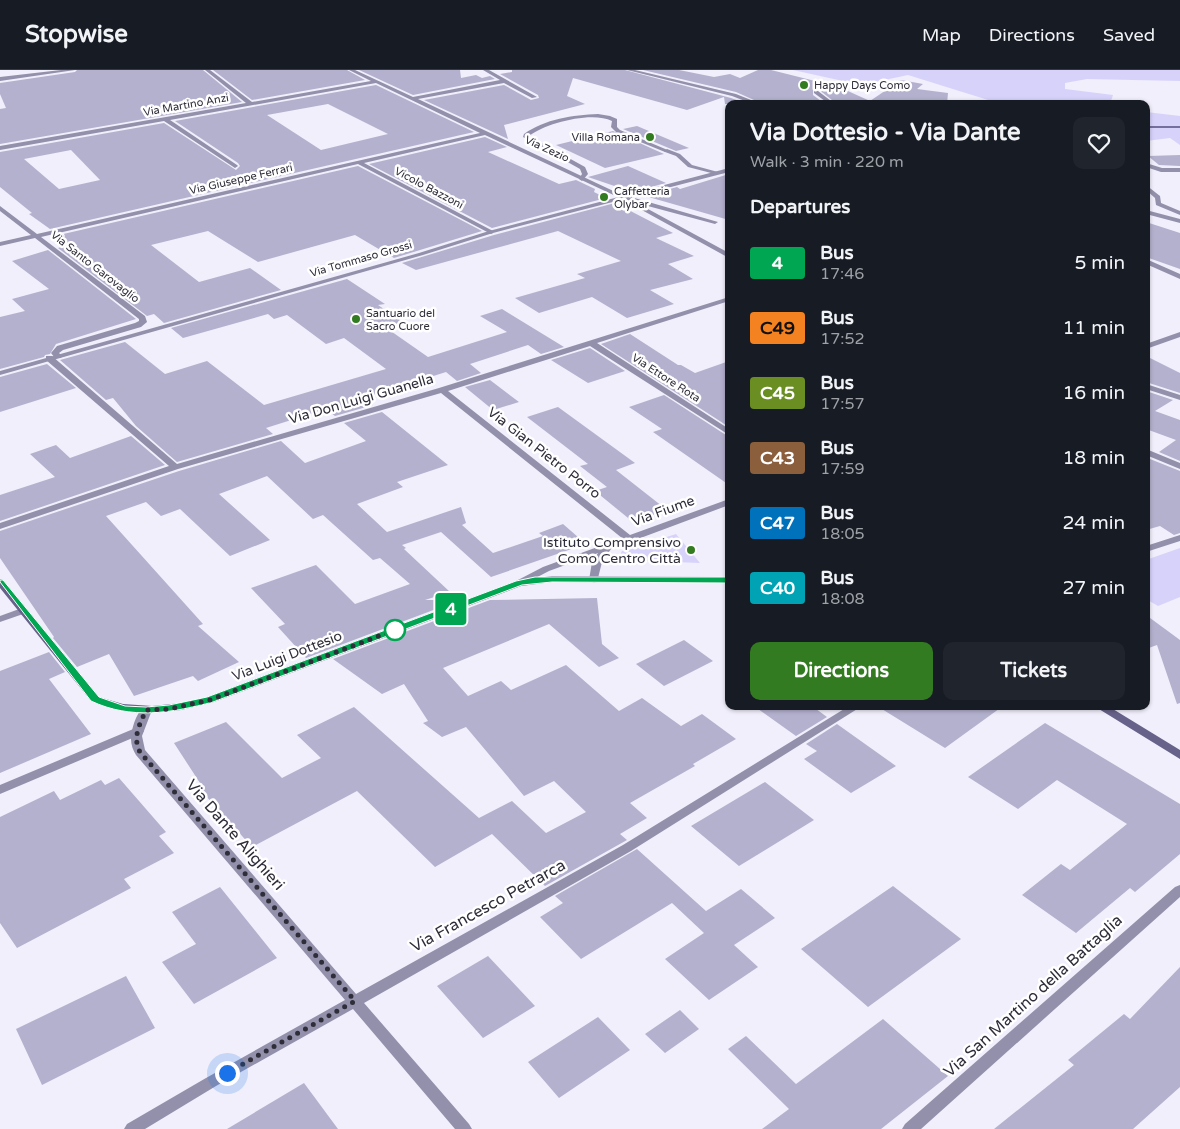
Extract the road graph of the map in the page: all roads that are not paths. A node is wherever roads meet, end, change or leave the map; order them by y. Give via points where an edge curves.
1 (73, 70) edge
2 (207, 70) edge
3 (351, 70) edge
4 (485, 70) edge
5 (629, 70) edge
6 (0, 79) edge
7 (504, 81) junction
8 (376, 82) junction
9 (816, 92) dead end
10 (534, 97) dead end
11 (412, 99) junction
12 (746, 100) edge
13 (827, 100) edge
14 (250, 104) junction
15 (165, 119) junction
16 (486, 133) junction
17 (0, 148) edge
18 (358, 162) junction
19 (235, 166) dead end
20 (1150, 167) edge
21 (1180, 170) edge
22 (725, 171) edge
23 (715, 172) junction
24 (582, 179) junction
25 (1150, 190) edge
26 (624, 196) junction
27 (0, 208) edge
28 (1150, 213) edge
29 (1180, 213) edge
30 (715, 222) dead end
31 (1180, 222) edge
32 (491, 232) junction
33 (36, 236) junction
34 (0, 244) edge
35 (725, 254) edge
36 (1150, 262) edge
37 (1180, 277) edge
38 (725, 300) edge
39 (1180, 334) edge
40 (591, 343) junction
41 (1150, 345) edge
42 (54, 357) junction
43 (0, 373) edge
44 (1150, 387) edge
45 (442, 390) junction
46 (1180, 398) edge
47 (725, 430) edge
48 (1150, 454) edge
49 (1180, 466) edge
50 (175, 467) junction
51 (725, 503) edge
52 (0, 526) edge
53 (628, 538) junction
54 (1180, 538) edge
55 (608, 546) junction
56 (1150, 547) edge
57 (594, 580) junction
58 (725, 580) edge
59 (0, 582) edge
60 (519, 583) junction
61 (22, 611) junction
62 (0, 619) edge
63 (146, 710) junction
64 (851, 710) edge
65 (1106, 710) edge
66 (138, 731) junction
67 (1180, 755) edge
68 (0, 790) edge
69 (1180, 890) edge
70 (355, 1001) junction
71 (132, 1129) edge
72 (464, 1129) edge
73 (910, 1129) edge

1 - 6 street
2 - 14 street
3 - 8 street, Via Zezio
4 - 7 street
5 - 12 street
7 - 10 street
7 - 11 street
8 - 11 street, Via Zezio
8 - 14 street, Via Martino Anzi
9 - 13 street
11 - 16 street, Via Zezio
14 - 15 street, Via Martino Anzi
15 - 17 street, Via Martino Anzi
15 - 19 street
16 - 18 street, Via Giuseppe Ferrari
16 - 24 street, Via Zezio
18 - 32 street, Vicolo Bazzoni
18 - 33 street, Via Giuseppe Ferrari
20 - 21 street
22 - 23 street, Via Tommaso Grossi
23 - 24 street via 690,166 678,155 618,131 614,126 615,120 607,116 592,114 540,127 526,135 526,138 583,168 585,174
23 - 26 street, Via Tommaso Grossi
24 - 26 street, Via Zezio
25 - 29 street via 1158,197 1158,204
26 - 30 street
26 - 32 street, Via Tommaso Grossi
26 - 35 street, Via Zezio
27 - 33 street, Via Santo Garovaglio
28 - 31 street
32 - 42 street, Via Tommaso Grossi
33 - 34 street, Via Giuseppe Ferrari
33 - 42 street, Via Santo Garovaglio via 143,322 60,348
36 - 37 street
38 - 40 street, Via Don Luigi Guanella
39 - 41 street
40 - 45 street, Via Don Luigi Guanella
40 - 47 street, Via Ettore Rota
42 - 43 street, Via Tommaso Grossi
42 - 50 street
44 - 46 street
45 - 50 street, Via Don Luigi Guanella
45 - 53 street, Via Gian Pietro Porro
48 - 49 street
50 - 52 street, Via Don Luigi Guanella
51 - 53 street, Via Fiume
53 - 55 street, Via Fiume
54 - 56 street
55 - 57 street via 597,562
55 - 60 street, Via Fiume via 546,569
57 - 58 main road, Via Luigi Dottesio
57 - 60 main road, Via Luigi Dottesio
59 - 61 main road
60 - 63 main road, Via Luigi Dottesio via 210,700 169,709
61 - 62 street
61 - 63 main road via 95,699 117,707
63 - 66 street
64 - 70 street, Via Francesco Petrarca via 627,848
65 - 67 main road
66 - 68 street
66 - 70 street, Via Dante Alighieri via 136,745 140,752
69 - 73 street, Via San Martino della Battaglia
70 - 71 street, Via Francesco Petrarca
70 - 72 street, Via Dante Alighieri

